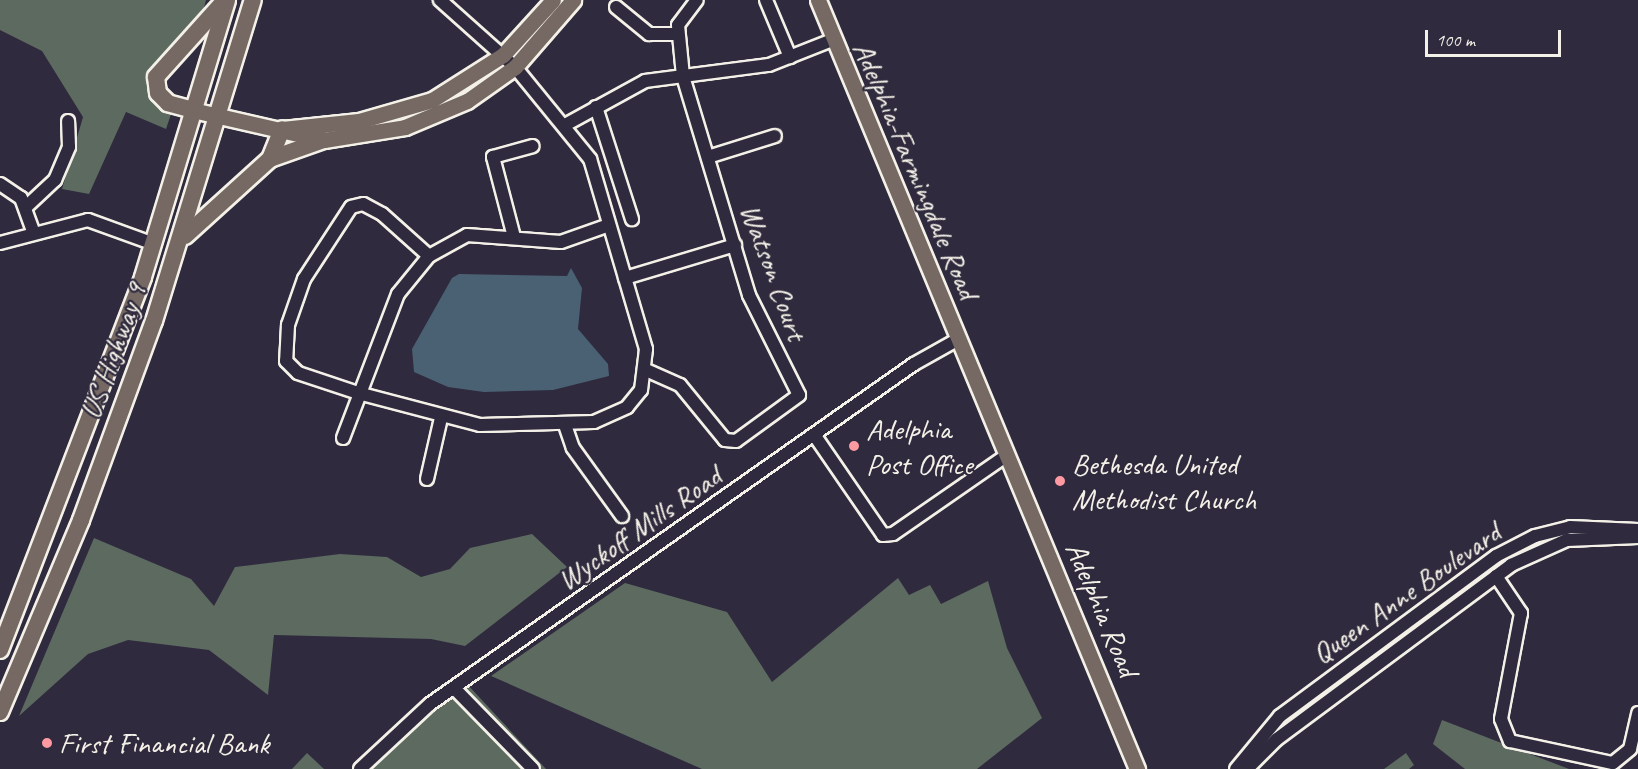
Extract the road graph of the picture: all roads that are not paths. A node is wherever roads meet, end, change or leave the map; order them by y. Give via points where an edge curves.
1 (226, 0) edge
2 (253, 0) edge
3 (440, 0) edge
4 (553, 0) edge
5 (573, 0) edge
6 (697, 0) edge
7 (765, 0) edge
8 (818, 0) edge
9 (616, 7) dead end
10 (677, 34) junction
11 (832, 40) junction
12 (503, 55) junction
13 (790, 57) junction
14 (515, 67) junction
15 (683, 76) junction
16 (596, 107) junction
17 (197, 111) junction
18 (220, 116) junction
19 (68, 121) dead end
20 (565, 125) junction
21 (282, 129) junction
22 (775, 136) dead end
23 (324, 140) junction
24 (533, 146) dead end
25 (708, 157) junction
26 (270, 159) junction
27 (0, 184) edge
28 (26, 207) junction
29 (632, 219) dead end
30 (609, 225) junction
31 (33, 231) junction
32 (514, 237) junction
33 (180, 241) junction
34 (0, 243) edge
35 (154, 244) junction
36 (735, 245) junction
37 (429, 256) junction
38 (625, 278) junction
39 (957, 340) junction
40 (646, 370) junction
41 (358, 393) junction
42 (441, 418) junction
43 (565, 425) junction
44 (815, 436) junction
45 (344, 438) dead end
46 (1007, 455) junction
47 (427, 479) dead end
48 (622, 516) dead end
49 (1638, 531) edge
50 (1638, 537) edge
51 (1496, 576) junction
52 (0, 650) edge
53 (454, 688) junction
54 (0, 712) edge
55 (1638, 713) edge
56 (364, 768) edge
57 (533, 769) edge
58 (1137, 769) edge
59 (1236, 769) edge
60 (1247, 769) edge

1 - 17 highway, US Highway 9
1 - 17 highway via 162,63 156,77 158,93 168,103
2 - 18 highway, US Highway 9
3 - 12 street
4 - 12 main road
5 - 14 main road
6 - 10 street
7 - 13 street
8 - 11 main road, Adelphia-Farmingdale Road
9 - 10 street via 649,34
10 - 15 street, Watson Court
11 - 13 street
11 - 39 main road, Adelphia-Farmingdale Road
12 - 14 street
12 - 21 main road via 459,86 399,112
13 - 15 street
14 - 20 street
14 - 23 main road via 467,101 405,127
15 - 16 street via 645,81
15 - 25 street, Watson Court
16 - 20 street
16 - 29 street
17 - 18 main road
17 - 35 highway, US Highway 9
18 - 21 main road
18 - 33 highway, US Highway 9
19 - 28 street via 69,147 55,180
20 - 30 street via 590,159
21 - 23 main road via 293,136
21 - 26 highway
22 - 25 street
23 - 26 highway
24 - 32 street via 494,157
25 - 36 street, Watson Court
26 - 33 highway
27 - 28 street
28 - 31 street
30 - 32 street via 561,242
30 - 38 street
31 - 34 street
31 - 35 street via 88,220
32 - 37 street via 468,235
33 - 54 highway, US Highway 9 via 81,520
35 - 52 highway, US Highway 9 via 81,450
36 - 38 street
36 - 40 street, Watson Court via 766,339 799,395 736,441 725,440 680,385
37 - 41 street via 398,294
37 - 41 street via 382,214 363,204 341,218 304,279 288,325 286,361 298,373
38 - 40 street via 646,349
39 - 44 street, Wyckoff Mills Road
39 - 46 main road, Adelphia Road
40 - 43 street via 641,390 627,407 594,422
41 - 42 street
41 - 45 street
42 - 43 street via 480,425
42 - 47 street
43 - 48 street via 573,448
44 - 46 street via 883,535 893,534
44 - 53 street, Wyckoff Mills Road
46 - 58 main road, Adelphia Road
49 - 59 street, Queen Anne Boulevard via 1570,527 1505,550 1280,716
50 - 51 street, Queen Anne Boulevard via 1567,540 1530,554
51 - 55 street via 1522,618 1501,720 1506,737 1515,744 1612,763 1630,749
51 - 60 street, Queen Anne Boulevard via 1277,739
53 - 56 street, Wyckoff Mills Road
53 - 57 street

